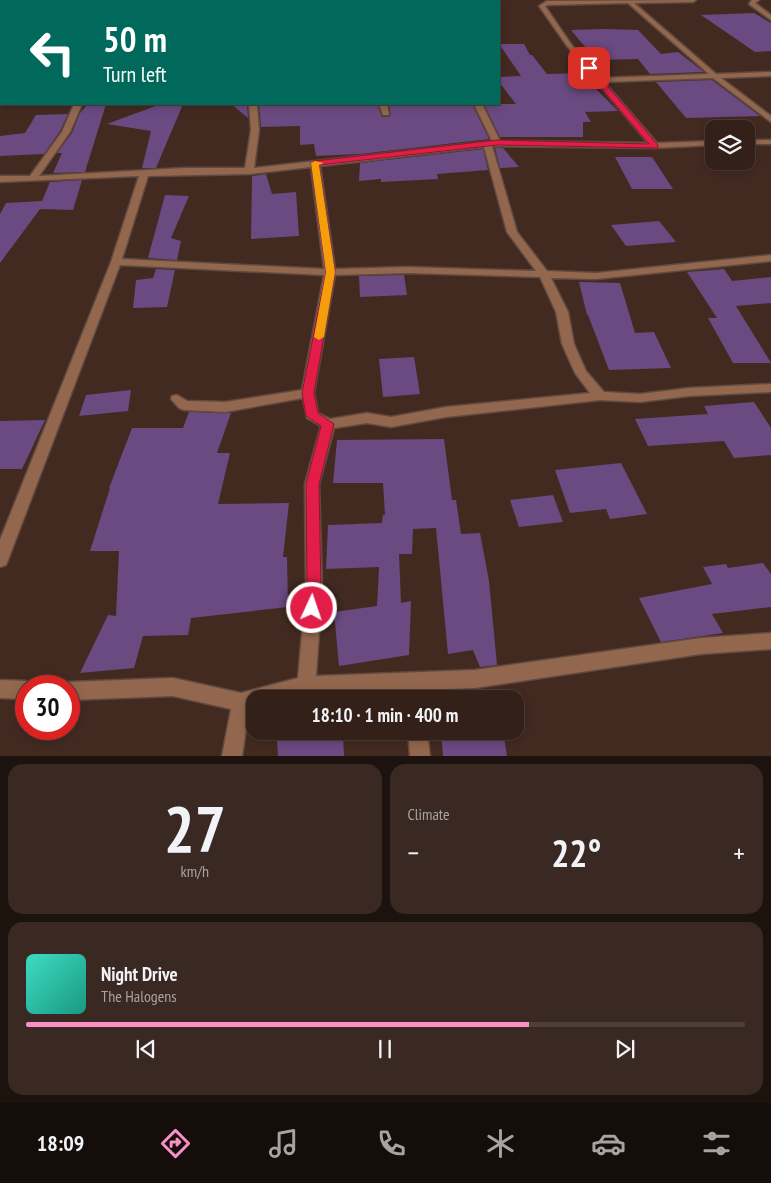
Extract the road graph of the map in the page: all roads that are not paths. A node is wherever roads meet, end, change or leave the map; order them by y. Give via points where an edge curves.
1 (694, 0) edge
2 (756, 0) edge
3 (630, 2) junction
4 (771, 18) edge
5 (771, 74) edge
6 (716, 77) junction
7 (598, 80) junction
8 (78, 105) edge
9 (253, 105) edge
10 (383, 105) edge
11 (478, 105) edge
12 (386, 114) dead end
13 (771, 120) edge
14 (755, 142) edge
15 (771, 142) edge
16 (492, 143) junction
17 (705, 143) edge
18 (655, 146) junction
19 (315, 163) junction
20 (249, 171) junction
21 (144, 174) junction
22 (0, 179) edge
23 (33, 180) junction
24 (771, 258) edge
25 (116, 262) junction
26 (330, 272) junction
27 (544, 275) junction
28 (771, 388) edge
29 (308, 393) junction
30 (600, 396) junction
31 (177, 399) dead end
32 (328, 424) junction
33 (0, 560) edge
34 (771, 641) edge
35 (410, 680) junction
36 (306, 685) junction
37 (0, 689) edge
38 (15, 690) edge
39 (412, 690) edge
40 (80, 691) edge
41 (241, 702) junction
42 (418, 740) edge
43 (232, 756) edge
44 (420, 756) edge

1 - 3 street
2 - 4 street via 751,3
3 - 6 street
3 - 7 street via 543,5 555,26
5 - 6 street
6 - 7 street
6 - 13 street
7 - 18 street
8 - 23 street via 66,132
9 - 20 street via 255,130
10 - 12 street
11 - 16 street
14 - 15 street
16 - 18 street
16 - 19 street
16 - 27 street via 512,232
17 - 18 street
19 - 20 street
19 - 26 street
20 - 21 street
21 - 23 street
21 - 25 street
22 - 23 street
24 - 27 street via 596,276
25 - 26 street
25 - 33 street
26 - 27 street via 408,270
26 - 29 street
27 - 30 street via 562,312 568,344 581,374
28 - 30 street via 640,398
29 - 31 street via 225,407 184,406
29 - 32 street via 312,416
30 - 32 street via 446,412 391,422 367,418
32 - 36 street via 312,484 314,589
34 - 35 street via 701,646 475,679
35 - 36 street
35 - 39 street
36 - 41 street
37 - 38 street
40 - 41 street via 173,687
41 - 43 street
42 - 44 street

